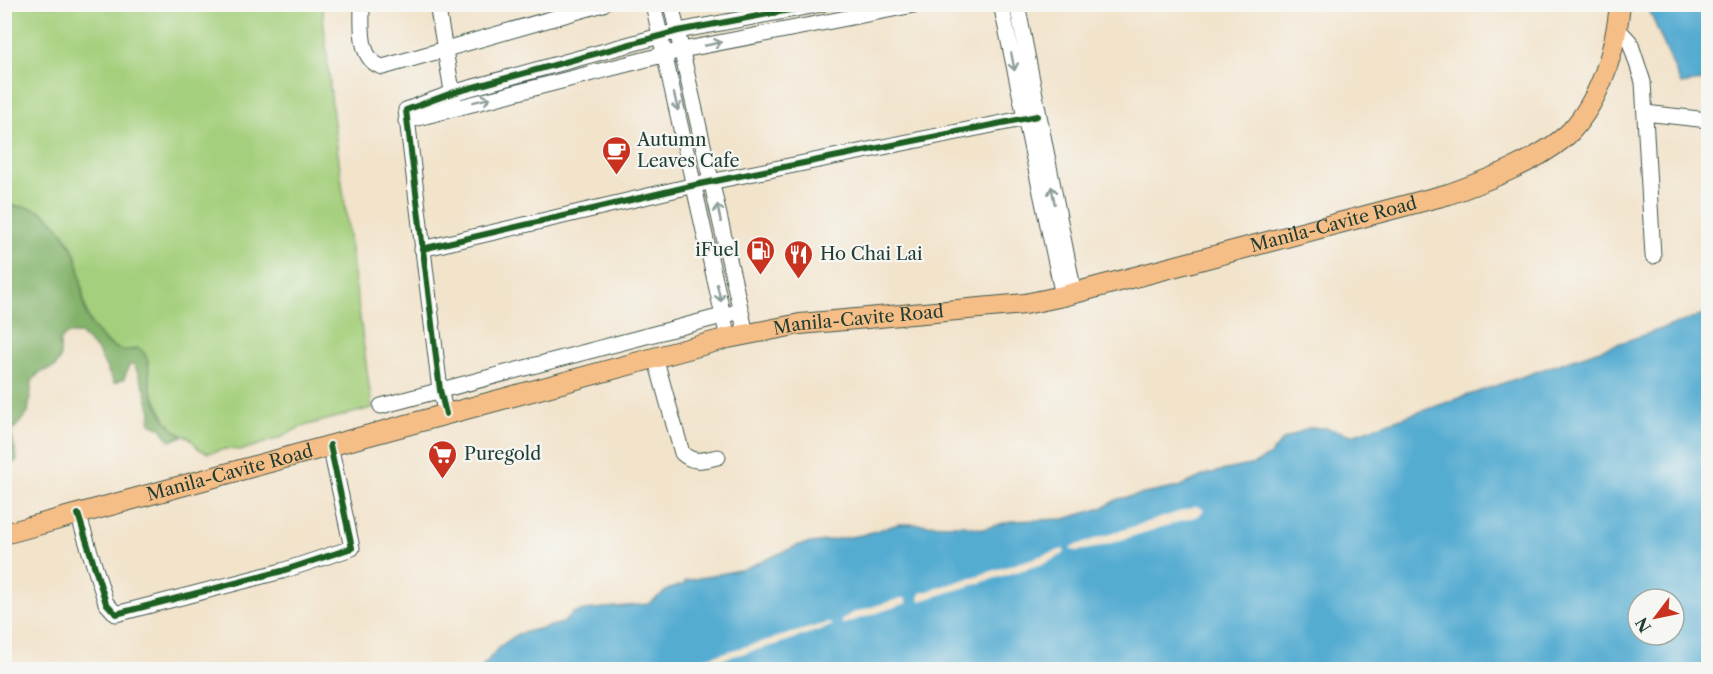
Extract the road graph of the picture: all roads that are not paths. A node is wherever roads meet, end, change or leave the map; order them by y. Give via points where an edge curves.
1 (362, 4) edge
2 (437, 4) edge
3 (603, 4) edge
4 (653, 4) edge
5 (671, 4) edge
6 (919, 4) edge
7 (1001, 4) edge
8 (1017, 4) edge
9 (1620, 4) edge
10 (816, 5) edge
11 (818, 24) junction
12 (1618, 29) junction
13 (678, 32) junction
14 (660, 36) junction
15 (443, 49) junction
16 (682, 50) junction
17 (664, 54) junction
18 (454, 100) junction
19 (1646, 113) junction
20 (1030, 117) junction
21 (1708, 120) edge
22 (712, 181) junction
23 (695, 185) junction
24 (422, 249) junction
25 (1653, 256) dead end
26 (1068, 295) junction
27 (741, 311) junction
28 (724, 315) junction
29 (737, 336) junction
30 (655, 357) junction
31 (440, 390) junction
32 (381, 406) dead end
33 (446, 414) junction
34 (330, 445) junction
35 (718, 457) dead end
36 (78, 514) junction
37 (4, 534) edge

1 - 15 street via 363,42 367,55 377,65 390,66
2 - 15 street
3 - 15 street
4 - 14 street
5 - 13 street
6 - 11 street
7 -> 20 street
8 - 20 street
9 - 12 main road, Manila-Cavite Road
10 - 11 street
10 - 13 street
16 -> 11 street
12 - 19 street via 1629,42 1643,82
12 - 26 main road, Manila-Cavite Road via 1597,90 1570,132 1501,175 1449,194
13 - 14 street
13 - 16 street
14 - 17 street
14 - 18 street
15 - 18 street
16 - 17 street
16 - 22 street
18 -> 17 street
17 -> 23 street
18 - 24 street via 406,121
19 - 21 street
19 - 25 street
20 - 22 street
20 - 26 street
22 - 23 street
27 -> 22 street
23 - 24 street
23 -> 28 street
24 - 31 street
26 - 29 main road, Manila-Cavite Road via 1025,304 800,324
27 - 28 street
27 - 29 street
28 - 29 street
28 - 31 street
29 - 30 main road, Manila-Cavite Road
30 - 33 main road, Manila-Cavite Road
30 - 35 street via 682,453 697,462
31 - 32 street
31 - 33 street
33 - 34 main road, Manila-Cavite Road
34 - 36 main road, Manila-Cavite Road
34 - 36 street via 352,548 282,571 116,614 106,603
36 - 37 main road, Manila-Cavite Road

